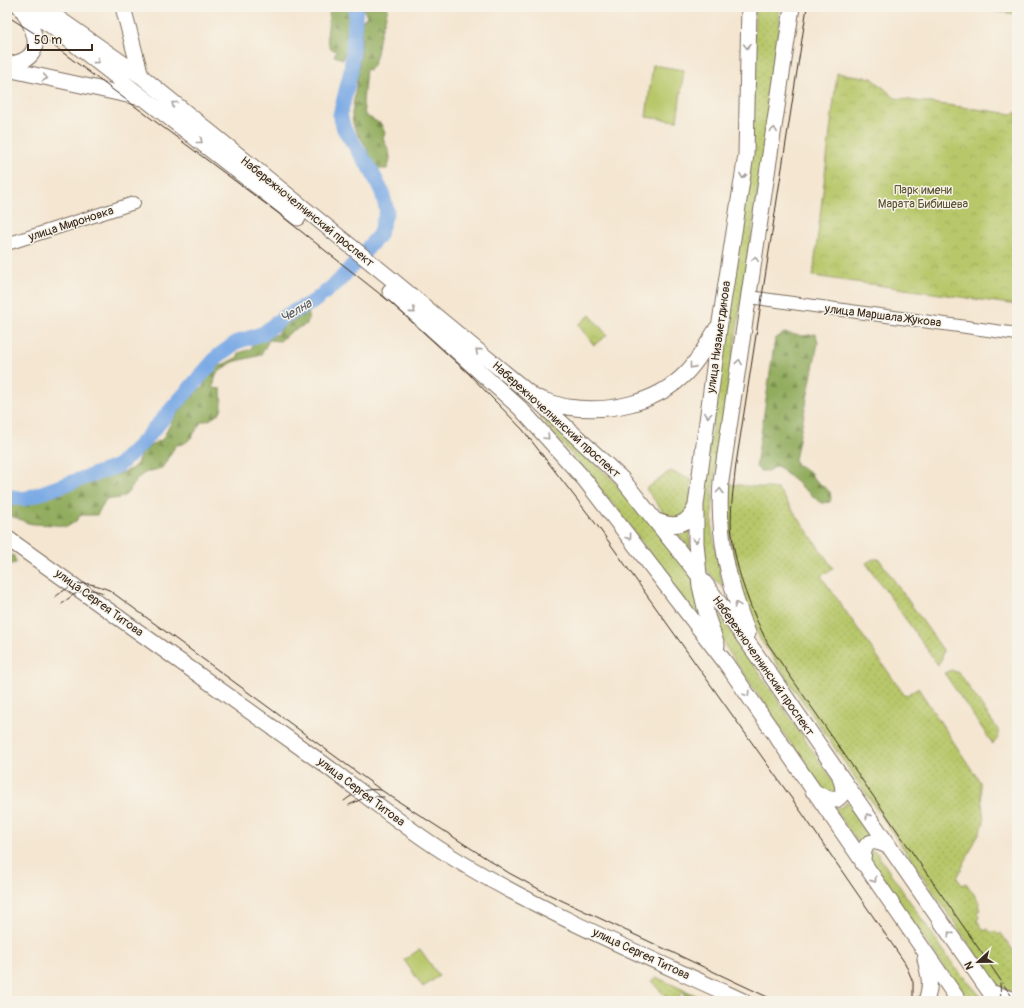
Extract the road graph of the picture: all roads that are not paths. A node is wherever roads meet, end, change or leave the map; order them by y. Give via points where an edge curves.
1 (20, 7) edge
2 (42, 7) edge
3 (123, 7) edge
4 (752, 7) edge
5 (785, 7) edge
6 (792, 7) edge
7 (748, 14) edge
8 (789, 24) junction
9 (7, 65) edge
10 (7, 69) edge
11 (141, 76) junction
12 (149, 100) junction
13 (134, 203) dead end
14 (310, 221) junction
15 (7, 244) edge
16 (387, 282) junction
17 (749, 298) junction
18 (720, 322) junction
19 (1017, 334) edge
20 (534, 397) junction
21 (696, 505) junction
22 (657, 521) junction
23 (7, 538) edge
24 (699, 576) junction
25 (756, 654) junction
26 (725, 662) junction
27 (839, 775) junction
28 (812, 790) junction
29 (889, 847) junction
30 (863, 864) junction
31 (922, 948) junction
32 (992, 995) edge
33 (733, 999) edge
34 (1017, 999) edge
35 (926, 1001) edge
36 (959, 1001) edge

1 - 9 main road via 31,24 36,40 35,46 26,59
1 -> 12 main road, Набережночелнинский проспект via 50,25
2 - 11 main road, Набережночелнинский проспект
3 - 11 main road
4 - 7 main road, улица Низаметдинова
5 - 8 main road
6 - 8 main road, улица Низаметдинова
7 -> 18 main road, улица Низаметдинова via 746,155
17 -> 8 main road, улица Низаметдинова
10 -> 12 main road
14 -> 11 main road, Набережночелнинский проспект
12 -> 14 main road, Набережночелнинский проспект
13 - 15 street, улица Мироновка
14 - 16 main road, Набережночелнинский проспект
20 -> 16 main road, Набережночелнинский проспект
16 -> 26 main road, Набережночелнинский проспект via 510,398 561,451
17 - 19 street, улица Маршала Жукова
25 -> 17 main road, улица Низаметдинова via 735,602 725,563 719,505
18 -> 20 main road via 700,357 686,374 658,394 641,402 611,408 567,407
18 -> 21 main road, улица Низаметдинова
20 - 22 main road, Набережночелнинский проспект via 622,479
21 - 22 main road via 692,515 682,523 667,525
21 -> 24 main road, улица Низаметдинова
22 - 24 main road, Набережночелнинский проспект
23 - 33 main road, улица Сергея Титова via 339,775 419,836 459,862 524,899
24 - 25 main road, Набережночелнинский проспект
24 - 26 main road, улица Низаметдинова via 707,616
25 - 27 main road, Набережночелнинский проспект
26 -> 28 main road, Набережночелнинский проспект
27 - 28 main road via 844,790 842,796 836,800
29 -> 27 main road, Набережночелнинский проспект
28 - 30 main road, Набережночелнинский проспект
29 - 30 main road via 881,842 867,845 863,851
32 -> 29 main road, Набережночелнинский проспект
30 -> 31 main road, Набережночелнинский проспект
31 - 35 main road via 930,976
31 - 36 main road, Набережночелнинский проспект
32 - 34 street

